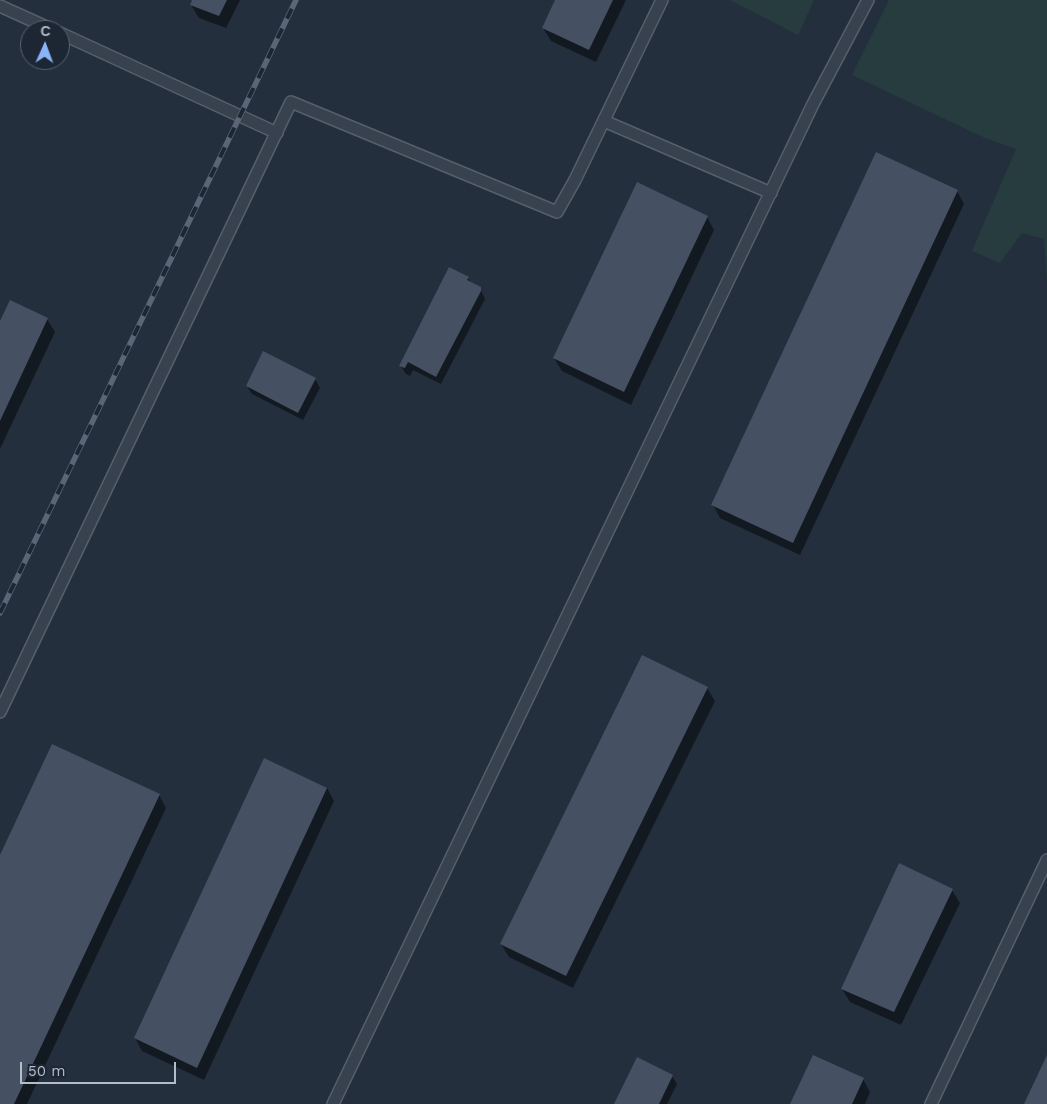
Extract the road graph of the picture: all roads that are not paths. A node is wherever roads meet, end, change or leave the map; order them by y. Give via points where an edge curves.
1 (662, 0) edge
2 (868, 0) edge
3 (0, 6) edge
4 (31, 20) edge
5 (70, 38) edge
6 (604, 121) junction
7 (277, 133) junction
8 (771, 193) junction
9 (0, 712) edge
10 (1047, 860) edge
11 (333, 1104) edge
12 (931, 1104) edge

1 - 6 lane
2 - 8 lane
3 - 4 lane
5 - 7 lane
6 - 7 lane via 557,212 292,102
6 - 8 lane
7 - 9 lane
8 - 11 lane
10 - 12 lane

